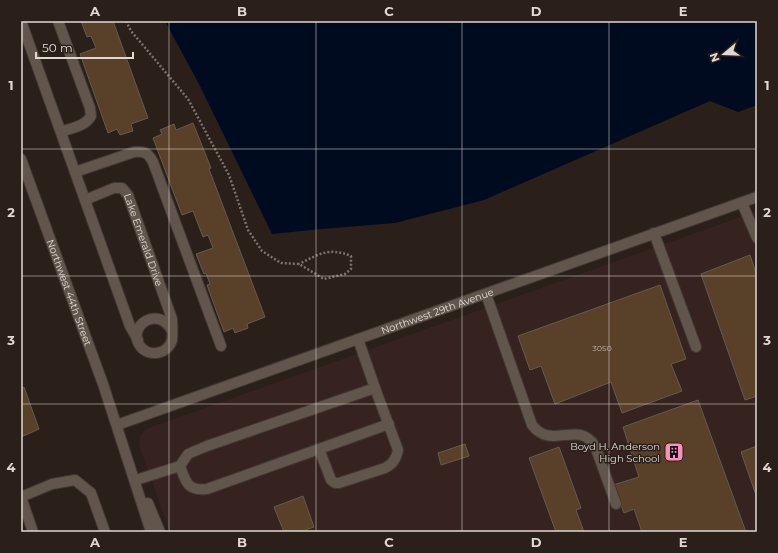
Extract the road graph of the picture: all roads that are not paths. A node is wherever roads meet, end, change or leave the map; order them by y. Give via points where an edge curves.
1 (21, 21) edge
2 (58, 21) edge
3 (61, 132) junction
4 (21, 159) edge
5 (75, 172) junction
6 (757, 197) edge
7 (85, 200) junction
8 (742, 203) junction
9 (654, 233) junction
10 (756, 234) edge
11 (486, 294) junction
12 (172, 332) junction
13 (358, 339) junction
14 (138, 340) junction
15 (221, 346) dead end
16 (696, 347) dead end
17 (375, 388) junction
18 (388, 424) junction
19 (117, 425) junction
20 (319, 449) junction
21 (180, 466) junction
22 (138, 479) junction
23 (21, 497) edge
24 (616, 504) dead end
25 (33, 532) edge
26 (106, 532) edge
27 (151, 532) edge
28 (160, 532) edge

1 - 3 street, Lake Emerald Drive
2 - 3 street via 91,116 84,124
3 - 5 street, Lake Emerald Drive
4 - 19 street, Northwest 44th Street
5 - 7 street, Lake Emerald Drive
5 - 15 street via 134,152 143,151 149,154
6 - 8 street, Northwest 29th Avenue
7 - 12 street, Lake Emerald Drive via 114,188 122,188 128,195 172,319
7 - 14 street, Lake Emerald Drive via 130,326
8 - 9 street, Northwest 29th Avenue
8 - 10 street
9 - 11 street, Northwest 29th Avenue
9 - 16 street
11 - 13 street, Northwest 29th Avenue
11 - 24 street via 532,425 545,435 584,435 590,440 595,446
12 - 14 street, Lake Emerald Drive via 170,345 159,353 146,351
12 - 14 street via 164,320 150,319 140,327 137,333
13 - 17 street
13 - 19 street, Northwest 29th Avenue
17 - 18 street
17 - 21 street via 207,446 188,454
18 - 20 street
18 - 20 street via 398,450 392,464 385,468 335,483 331,480
19 - 22 street, Northwest 44th Street
19 - 27 street, Northwest 44th Street
20 - 21 street via 199,490 191,488
21 - 22 street
22 - 28 street, Northwest 44th Street
23 - 25 street
23 - 26 street via 52,484 76,480 90,493

